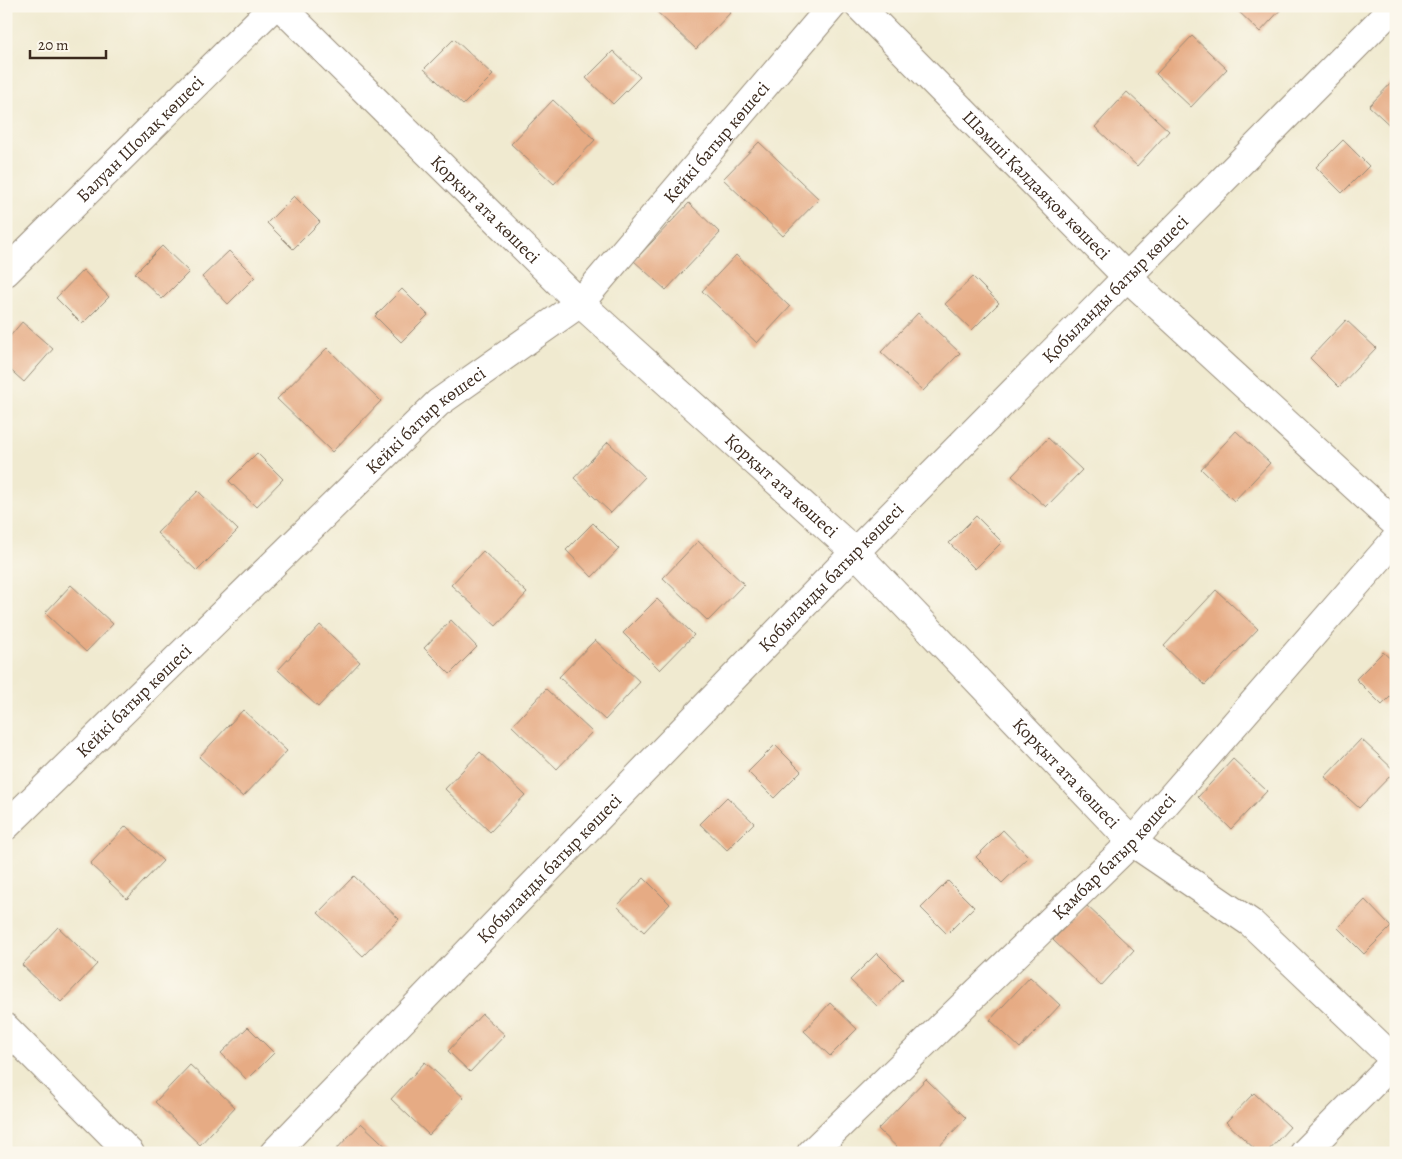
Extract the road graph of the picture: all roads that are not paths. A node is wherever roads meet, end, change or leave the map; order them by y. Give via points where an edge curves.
1 (274, 6) edge
2 (280, 6) edge
3 (832, 6) edge
4 (859, 6) edge
5 (1395, 6) edge
6 (6, 272) edge
7 (1127, 277) junction
8 (580, 303) junction
9 (1396, 524) edge
10 (1396, 539) edge
11 (855, 552) junction
12 (6, 826) edge
13 (1132, 842) junction
14 (6, 1028) edge
15 (1396, 1060) edge
16 (130, 1153) edge
17 (274, 1153) edge
18 (811, 1153) edge
19 (1304, 1153) edge

1 - 6 street, Балуан Шолақ көшесі
2 - 8 street, Қорқыт ата көшесі
3 - 8 street, Кейкі батыр көшесі
4 - 7 street, Шәмші Қалдаяқов көшесі
5 - 7 street, Қобыланды батыр көшесі
7 - 9 street, Шәмші Қалдаяқов көшесі
7 - 11 street, Қобыланды батыр көшесі
8 - 11 street, Қорқыт ата көшесі
8 - 12 street, Кейкі батыр көшесі via 438,403
10 - 13 street, Қамбар батыр көшесі
11 - 13 street, Қорқыт ата көшесі
11 - 17 street, Қобыланды батыр көшесі
13 - 15 street, Қорқыт ата көшесі via 1252,923
13 - 18 street, Қамбар батыр көшесі
14 - 16 street
15 - 19 street

